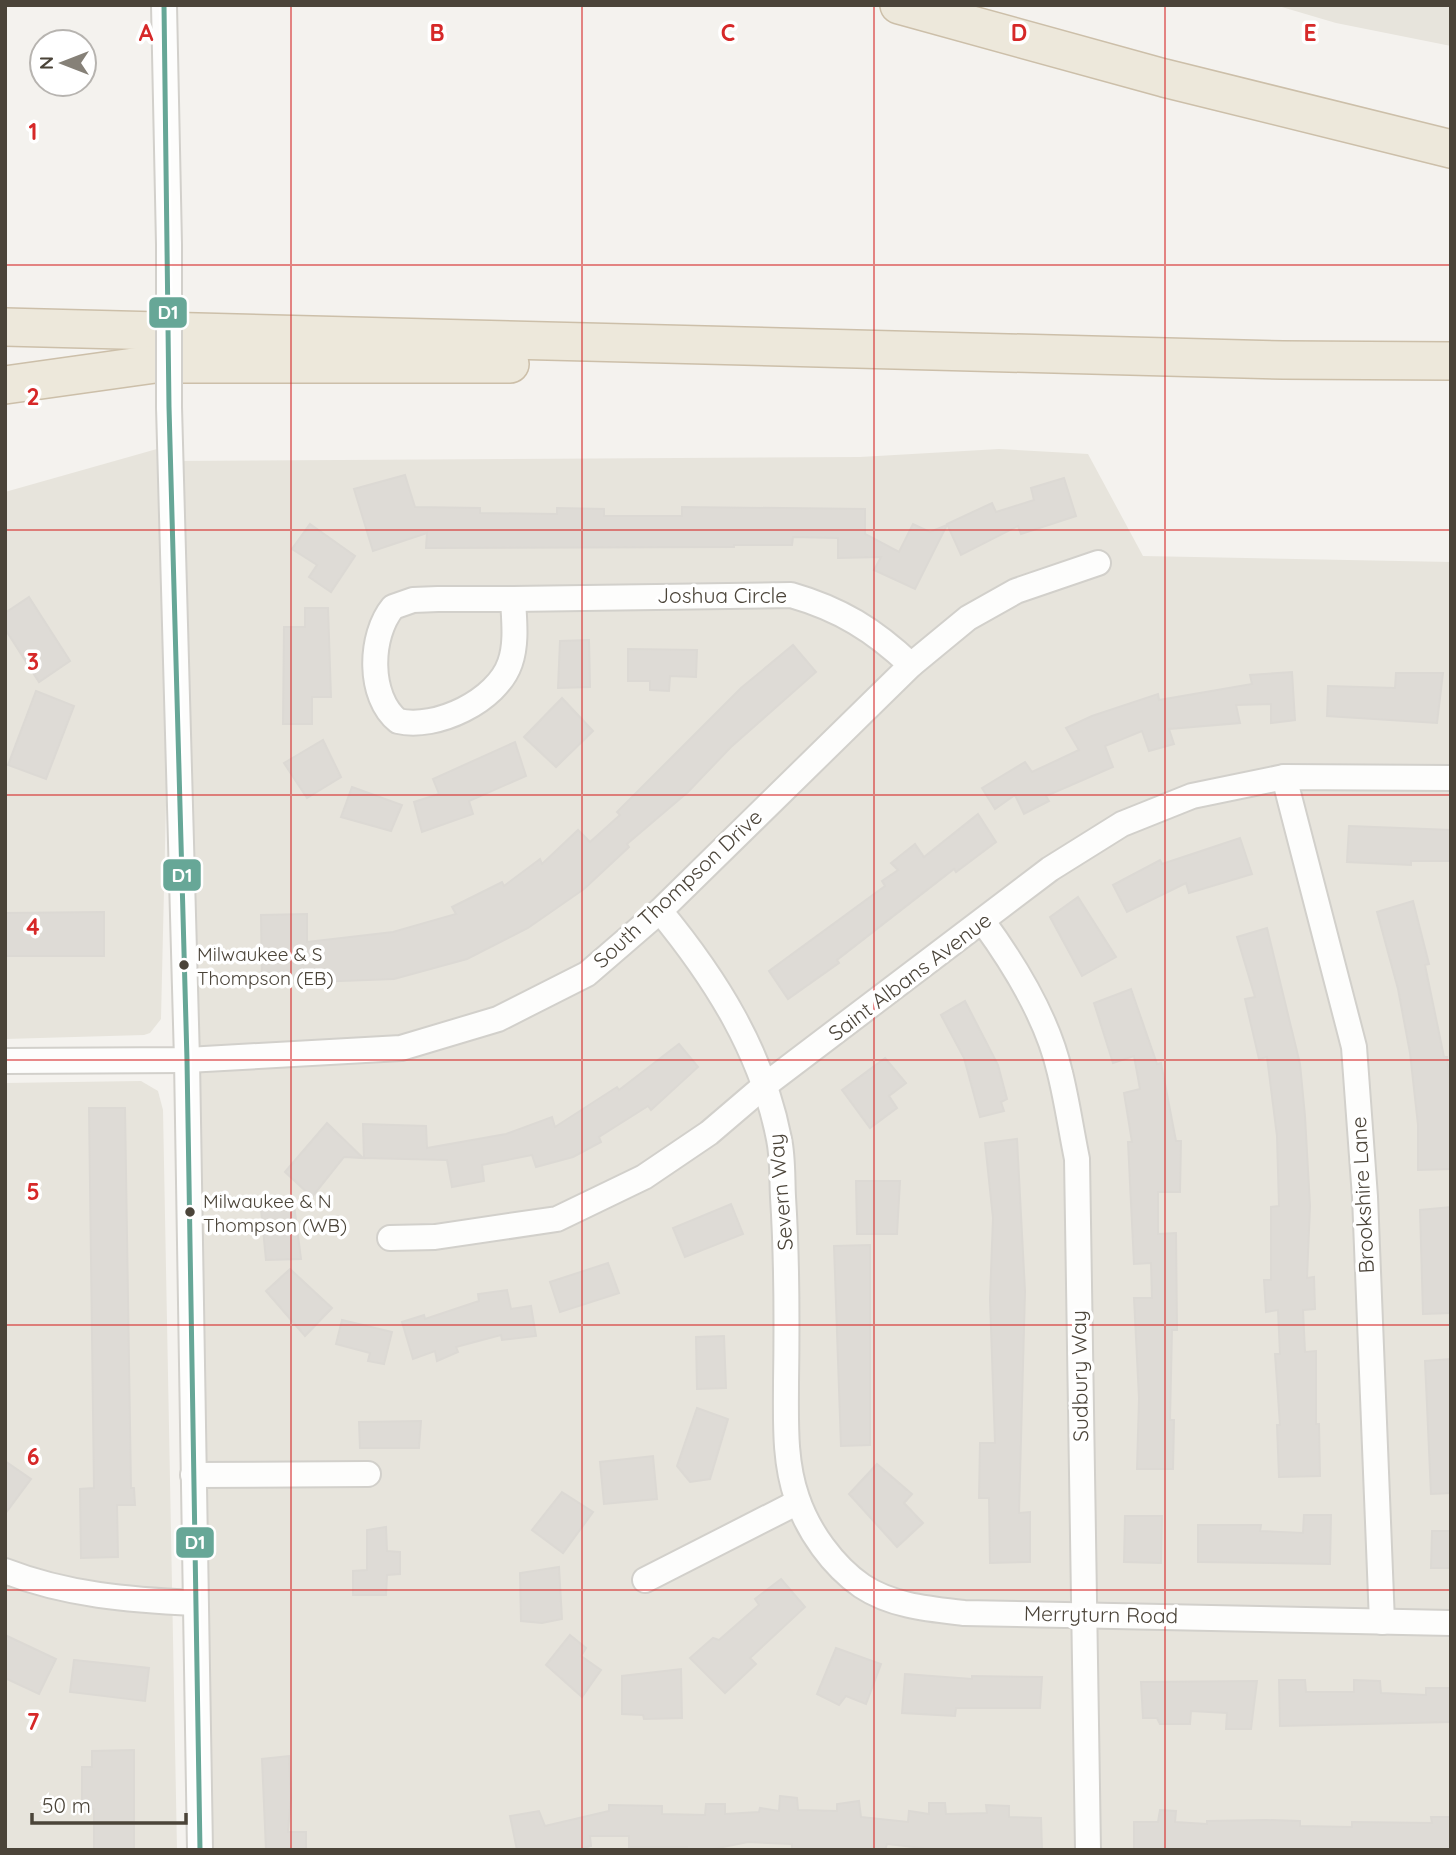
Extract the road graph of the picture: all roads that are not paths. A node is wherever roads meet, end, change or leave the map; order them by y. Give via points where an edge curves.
1 (164, 5) edge
2 (899, 5) edge
3 (1451, 149) edge
4 (5, 327) edge
5 (1283, 360) junction
6 (1451, 361) edge
7 (5, 386) edge
8 (1098, 563) dead end
9 (513, 599) junction
10 (911, 665) junction
11 (1284, 776) junction
12 (1451, 778) edge
13 (660, 911) junction
14 (984, 923) junction
15 (187, 1060) junction
16 (5, 1061) edge
17 (764, 1086) junction
18 (390, 1238) dead end
19 (369, 1474) dead end
20 (193, 1475) junction
21 (798, 1502) junction
22 (5, 1571) edge
23 (645, 1580) dead end
24 (195, 1603) junction
25 (1084, 1615) junction
26 (1382, 1622) junction
27 (1451, 1623) edge
28 (200, 1850) edge
29 (1088, 1850) edge

1 - 15 street, bridge via 169,407
2 - 3 highway via 1150,75
4 - 5 highway
5 - 6 highway
5 - 7 highway via 155,364
8 - 10 street, South Thompson Drive via 1016,591 968,618
9 - 9 street, Joshua Circle via 438,599 393,607 380,630 377,656 378,688 387,712 398,721 424,723 491,691 510,663
9 - 10 street, Joshua Circle via 791,595 829,606 883,638
10 - 13 street, South Thompson Drive
11 - 12 street, Saint Albans Avenue
11 - 14 street, Saint Albans Avenue via 1192,796 1122,824 1050,869
11 - 26 street, Brookshire Lane via 1354,1047 1365,1197
13 - 15 street, South Thompson Drive via 587,974 498,1019 401,1048
13 - 17 street, Severn Way via 734,1015
14 - 17 street, Saint Albans Avenue
14 - 25 street, Sudbury Way via 1033,1001 1060,1070 1077,1159
15 - 16 street, South Thompson Drive
15 - 20 street
17 - 18 street, Saint Albans Avenue via 709,1133 644,1177 557,1219 435,1237
17 - 21 street, Severn Way via 780,1140 787,1251 786,1451
19 - 20 street
20 - 24 street
21 - 23 street
21 - 25 street, Merryturn Road via 821,1544 844,1572 889,1599 964,1614
22 - 24 street via 108,1599
24 - 28 street
25 - 26 street, Merryturn Road
25 - 29 street, Sudbury Way
26 - 27 street, Merryturn Road

